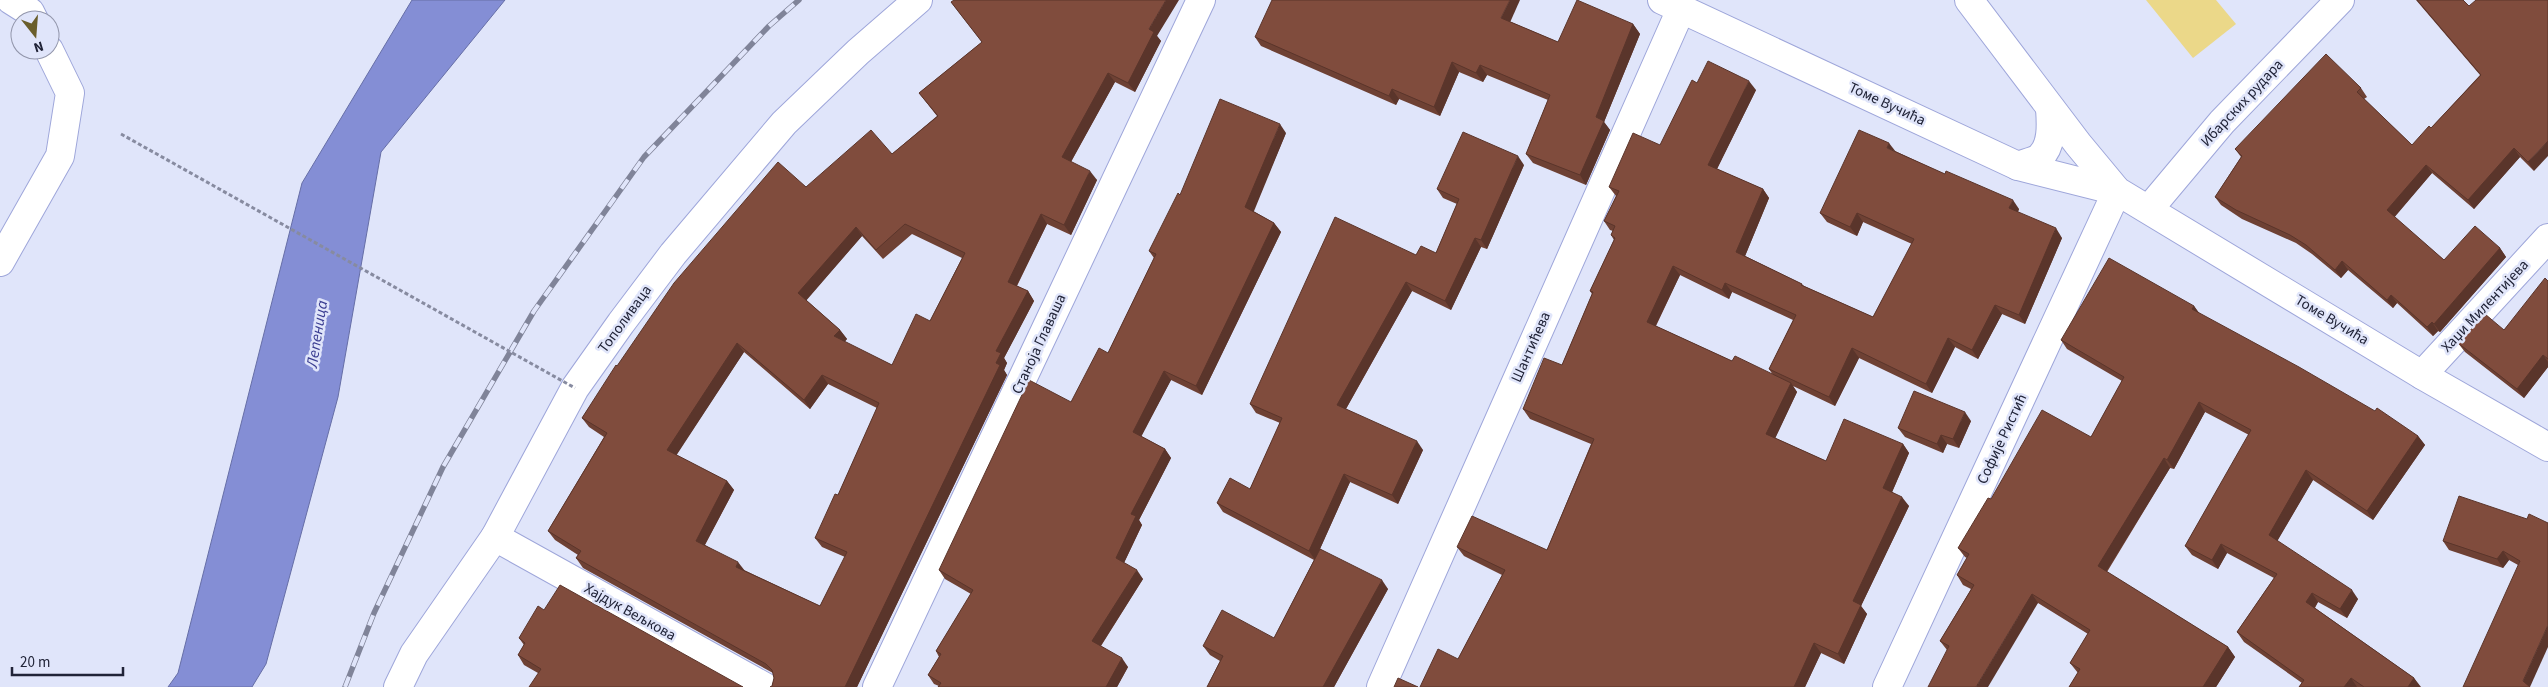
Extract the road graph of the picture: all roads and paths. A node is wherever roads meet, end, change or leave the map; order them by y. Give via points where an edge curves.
1 (11, 0) edge
2 (918, 0) edge
3 (1201, 0) edge
4 (1969, 0) edge
5 (2340, 0) edge
6 (1672, 4) edge
7 (27, 10) edge
8 (53, 60) edge
9 (2050, 108) junction
10 (121, 134) dead end
11 (2018, 166) junction
12 (2117, 191) junction
13 (2149, 209) junction
14 (2548, 238) edge
15 (0, 262) edge
16 (2422, 375) junction
17 (575, 388) junction
18 (2548, 447) edge
19 (495, 537) junction
20 (414, 654) junction
21 (398, 687) edge
22 (421, 687) edge
23 (765, 687) edge
24 (877, 687) edge
25 (1381, 687) edge
26 (1888, 687) edge

1 - 7 street
2 - 17 street, Тополиваца via 784,123 673,254
3 - 24 street, Станоја Главаша
4 - 9 street, Томе Вучића
5 - 13 street, Ибарских рудара via 2222,122
6 - 11 street, Томе Вучића
6 - 25 street, Шантићева
8 - 15 street via 70,93 60,156
9 - 11 street via 2051,131 2047,145 2040,157
9 - 12 street, Томе Вучића
10 - 17 path, bridge
11 - 12 street, Томе Вучића
12 - 13 street, Томе Вучића
12 - 26 street, Софије Ристић
13 - 16 street, Томе Вучића
14 - 16 street, Хаџи Милентијева
16 - 18 street, Томе Вучића
17 - 19 street, Тополиваца
19 - 20 street, Тополиваца
19 - 23 street, Хајдук Вељкова
20 - 21 street, Тополиваца
20 - 22 street

